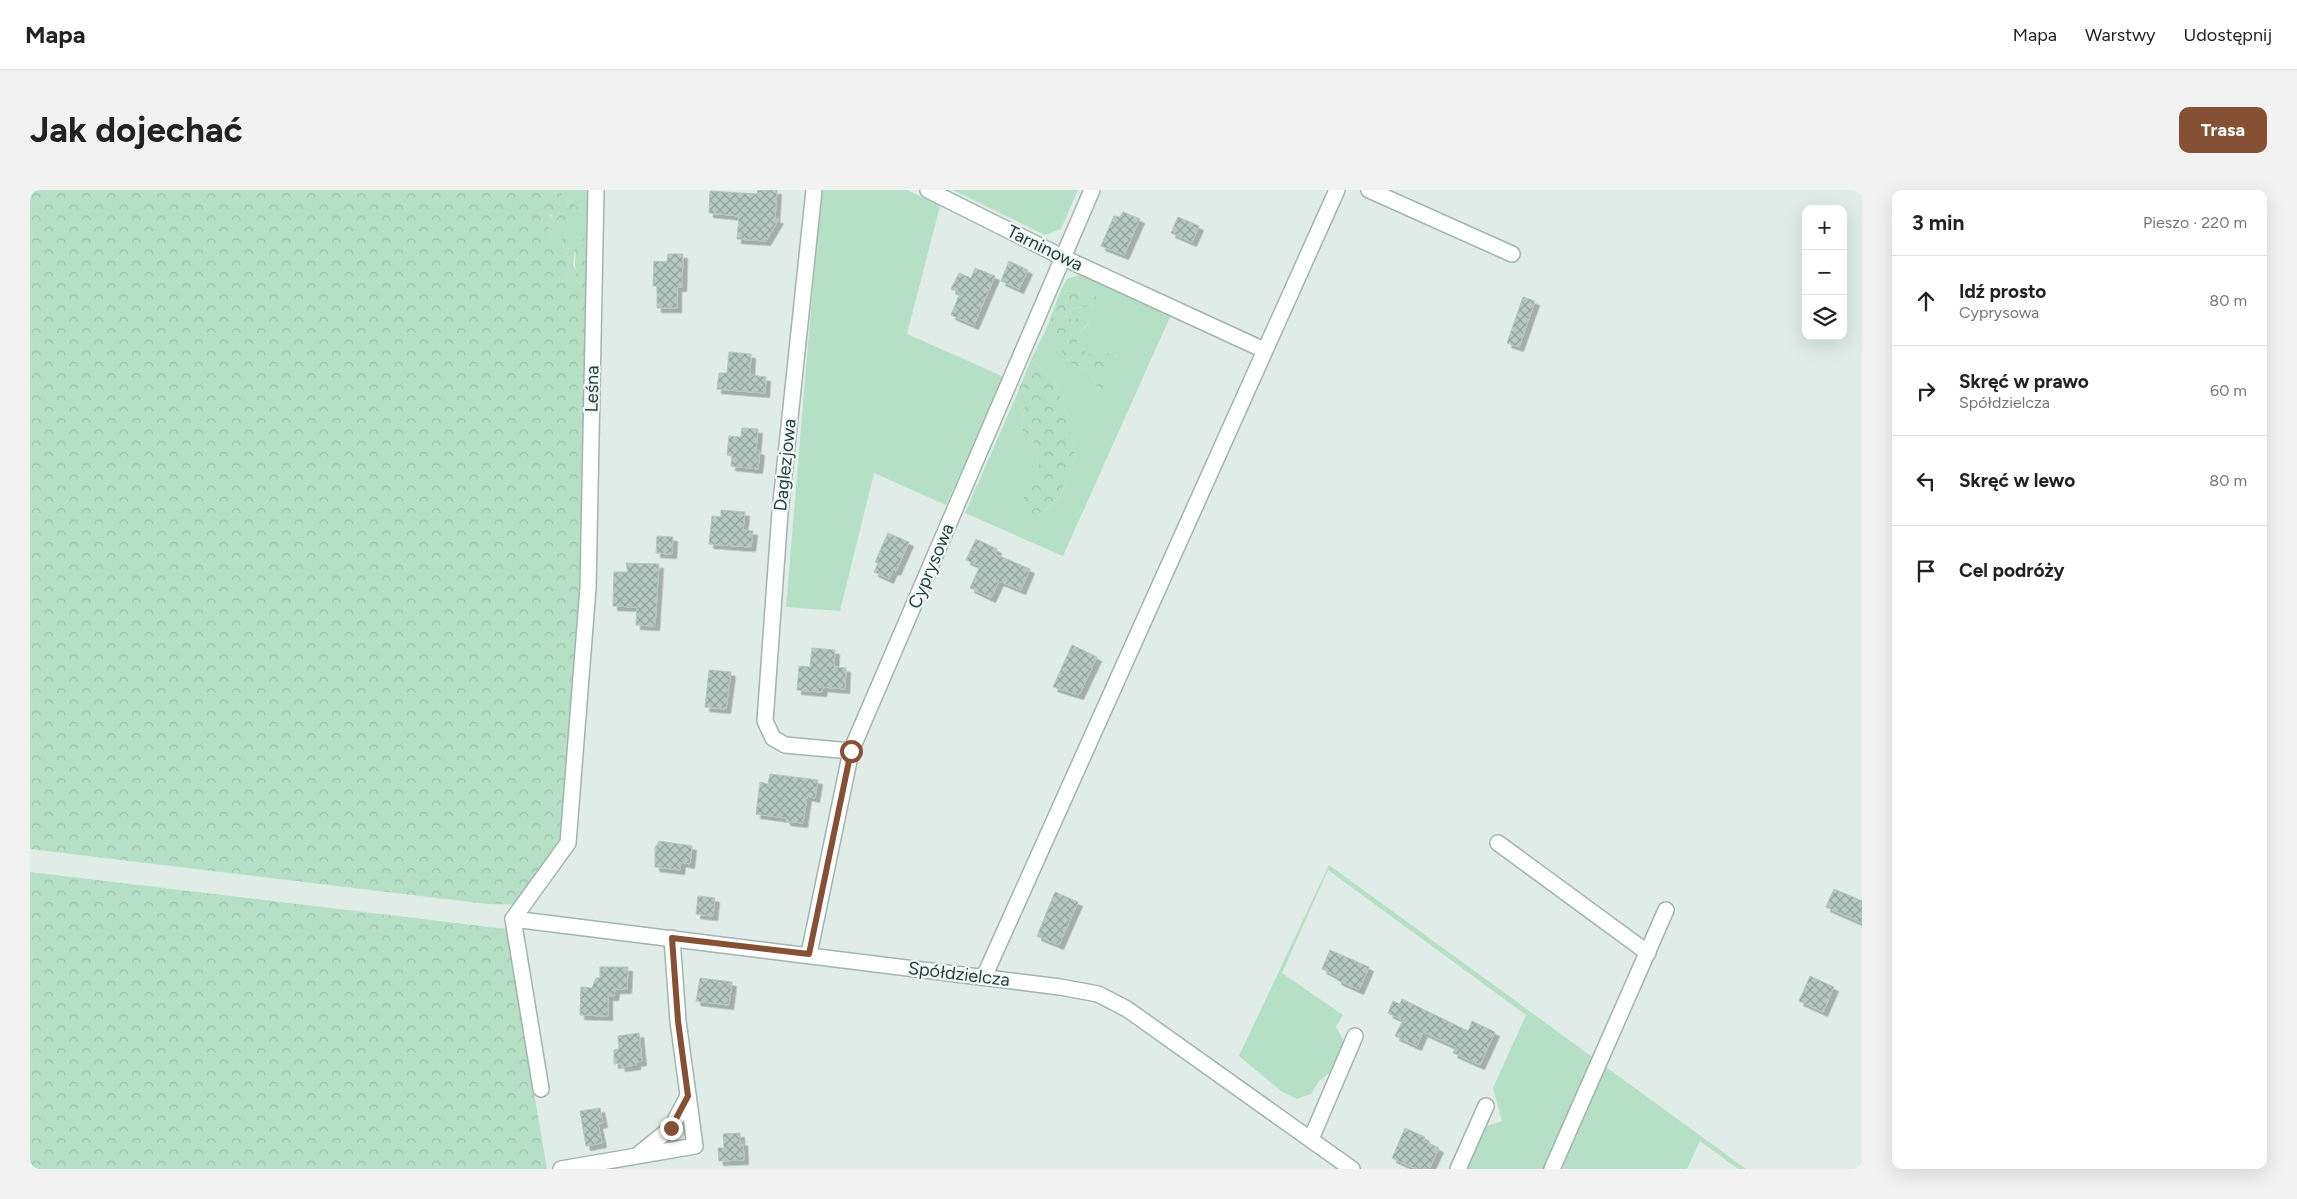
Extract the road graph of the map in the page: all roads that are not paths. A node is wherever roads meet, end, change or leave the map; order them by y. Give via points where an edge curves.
1 (596, 190) edge
2 (814, 190) edge
3 (928, 190) edge
4 (1092, 190) edge
5 (1337, 190) edge
6 (1369, 190) edge
7 (1512, 254) dead end
8 (1064, 258) junction
9 (1264, 350) junction
10 (851, 751) junction
11 (1498, 843) dead end
12 (1666, 910) dead end
13 (513, 919) junction
14 (672, 938) junction
15 (1648, 953) junction
16 (809, 954) junction
17 (984, 977) junction
18 (1356, 1036) dead end
19 (541, 1089) dead end
20 (688, 1096) junction
21 (1486, 1106) dead end
22 (1311, 1139) junction
23 (637, 1156) junction
24 (561, 1169) edge
25 (1352, 1169) edge
26 (1458, 1169) edge
27 (1552, 1169) edge

1 - 13 street, Leśna via 588,588 568,843
2 - 10 street, Daglezjowa via 777,551 765,720 773,738 785,744
3 - 8 street, Tarninowa
4 - 8 street, Cyprysowa
5 - 9 street
6 - 7 street
8 - 9 street, Tarninowa
8 - 10 street, Cyprysowa
9 - 17 street
10 - 16 street, Cyprysowa
11 - 15 street
12 - 15 street
13 - 14 street, Spółdzielcza
13 - 19 street
14 - 16 street, Spółdzielcza
14 - 20 street
15 - 27 street
16 - 17 street, Spółdzielcza
17 - 22 street, Spółdzielcza via 1082,990 1109,999 1140,1016
18 - 22 street
20 - 23 street via 671,1128
20 - 23 street via 695,1146
21 - 26 street
22 - 25 street, Spółdzielcza
23 - 24 street

